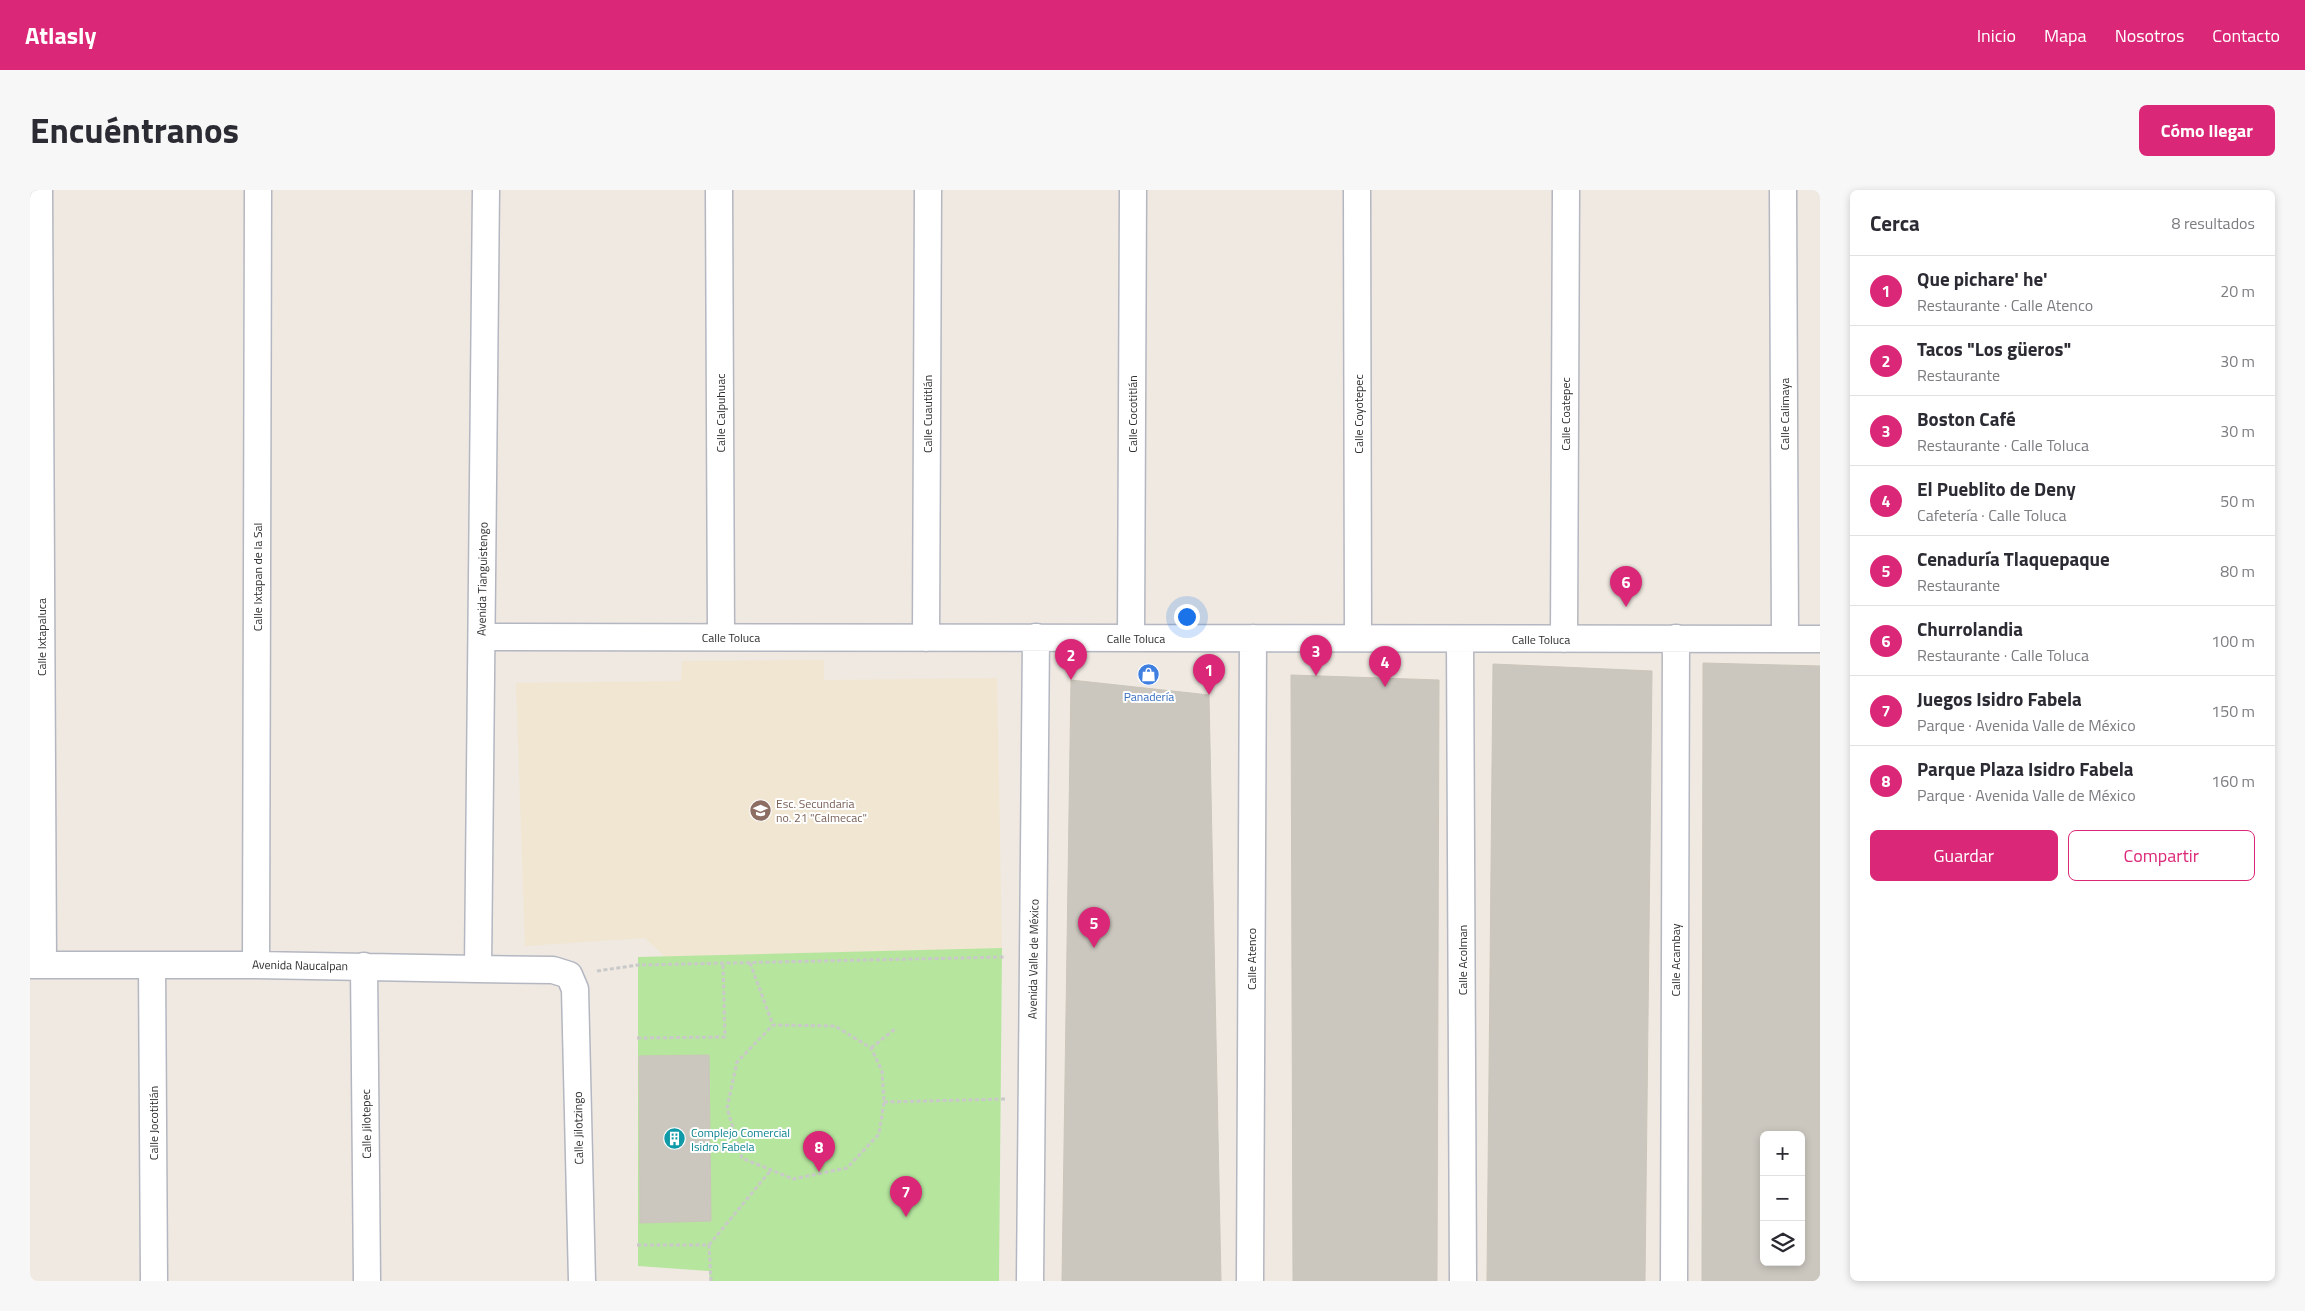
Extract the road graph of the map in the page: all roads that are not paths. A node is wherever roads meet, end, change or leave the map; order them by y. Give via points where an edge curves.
1 (39, 190) edge
2 (258, 190) edge
3 (486, 190) edge
4 (719, 190) edge
5 (928, 190) edge
6 (1133, 190) edge
7 (1357, 190) edge
8 (1566, 190) edge
9 (1783, 190) edge
10 (482, 637) junction
11 (721, 637) junction
12 (1036, 637) junction
13 (926, 638) junction
14 (1132, 638) junction
15 (1253, 638) junction
16 (1358, 638) junction
17 (1564, 638) junction
18 (1676, 638) junction
19 (1785, 638) junction
20 (1460, 639) junction
21 (1820, 639) edge
22 (36, 965) edge
23 (152, 965) junction
24 (256, 965) junction
25 (364, 966) junction
26 (478, 969) junction
27 (569, 975) joint
28 (154, 1281) edge
29 (367, 1281) edge
30 (582, 1281) edge
31 (1030, 1281) edge
32 (1250, 1281) edge
33 (1463, 1281) edge
34 (1674, 1281) edge

1 - 22 street, Calle Ixtapaluca
2 - 24 street, Calle Ixtapan de la Sal
3 - 10 street, Avenida Tianguistengo
4 - 11 street, Calle Calpuhuac
5 - 13 street, Calle Cuautitlán
6 - 14 street, Calle Cocotitlán
7 - 16 street, Calle Coyotepec
8 - 17 street, Calle Coatepec
9 - 19 street, Calle Calimaya
10 - 11 street, Calle Toluca
10 - 26 street, Avenida Tianguistengo
11 - 13 street, Calle Toluca
12 - 13 street, Calle Toluca
12 - 14 street, Calle Toluca
12 - 31 street, Avenida Valle de México
14 - 15 street, Calle Toluca
15 - 16 street, Calle Toluca
15 - 32 street, Calle Atenco
16 - 20 street, Calle Toluca
17 - 18 street, Calle Toluca
17 - 20 street, Calle Toluca
18 - 19 street, Calle Toluca
18 - 34 street, Calle Acambay
19 - 21 street, Calle Toluca
20 - 33 street, Calle Acolman
22 - 23 street, Avenida Naucalpan
23 - 24 street, Avenida Naucalpan
23 - 28 street, Calle Jocotitlán
24 - 25 street, Avenida Naucalpan
25 - 26 street, Avenida Naucalpan
25 - 29 street, Calle Jilotepec
26 - 27 street, Avenida Naucalpan via 553,970
27 - 30 street, Calle Jilotzingo via 575,989

